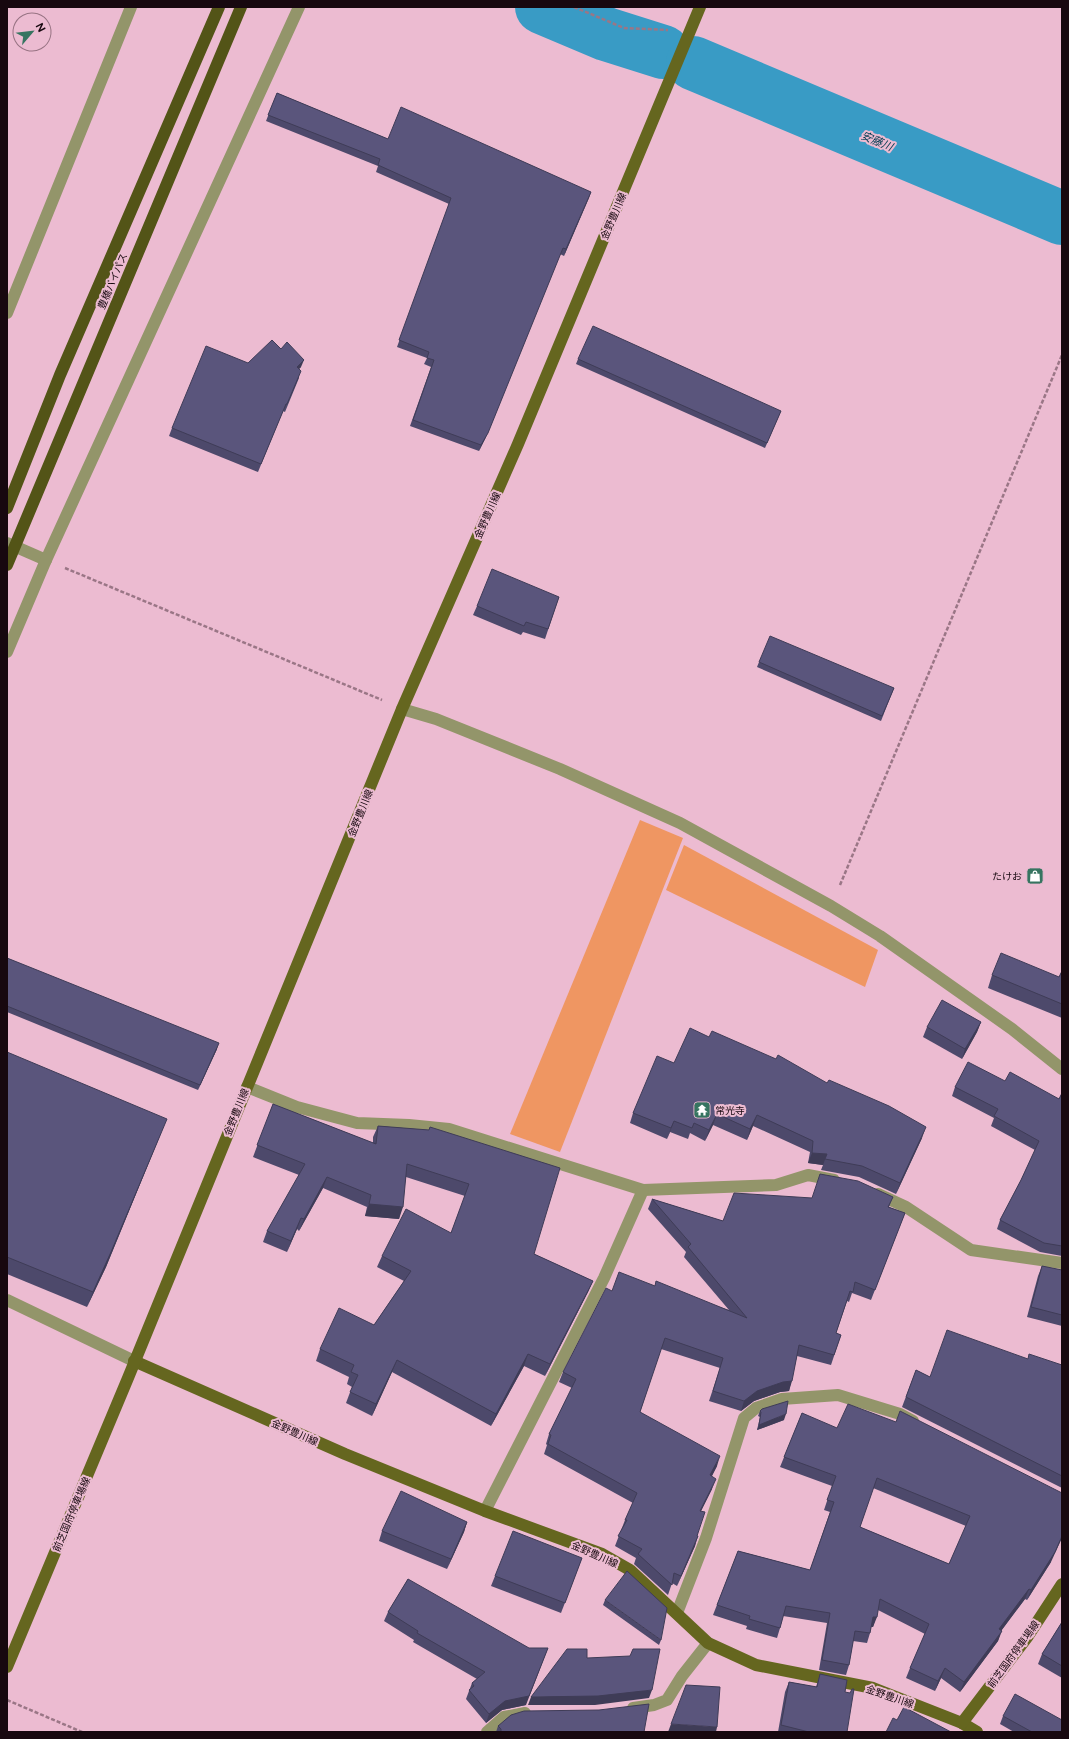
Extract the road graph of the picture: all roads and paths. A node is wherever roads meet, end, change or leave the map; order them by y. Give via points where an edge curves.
1 (131, 7) edge
2 (219, 7) edge
3 (241, 7) edge
4 (299, 7) edge
5 (574, 7) edge
6 (700, 7) edge
7 (690, 31) junction
8 (7, 313) edge
9 (1062, 355) edge
10 (7, 508) edge
11 (7, 543) edge
12 (46, 560) junction
13 (7, 565) edge
14 (7, 652) edge
15 (402, 709) junction
16 (831, 906) junction
17 (1062, 1069) edge
18 (247, 1087) junction
19 (843, 1181) edge
20 (864, 1187) edge
21 (643, 1190) junction
22 (1062, 1263) edge
23 (7, 1300) edge
24 (134, 1361) junction
25 (921, 1425) edge
26 (485, 1511) junction
27 (1062, 1584) edge
28 (677, 1613) junction
29 (708, 1643) junction
30 (7, 1667) edge
31 (7, 1700) edge
32 (625, 1708) edge
33 (535, 1713) edge
34 (962, 1723) junction
35 (82, 1732) edge
36 (487, 1732) edge
37 (977, 1732) edge

1 - 8 street
2 - 10 highway, 豊橋バイパス via 60,375
3 - 13 highway, 豊橋バイパス
4 - 12 street
5 - 7 path via 624,28
6 - 7 main road, 金野豊川線
7 - 15 main road, 金野豊川線 via 518,444
9 - 16 path
11 - 12 street
12 - 14 street
12 - 15 path
15 - 16 street via 436,719 560,769 680,823
15 - 18 main road, 金野豊川線
16 - 17 street via 880,936 1012,1029
18 - 21 street via 297,1107 357,1123 449,1129
18 - 24 main road, 金野豊川線
19 - 21 street via 808,1175 776,1185
20 - 22 street via 906,1207 971,1250
21 - 26 street via 604,1278
23 - 24 street
24 - 26 main road, 金野豊川線 via 345,1454
24 - 30 main road, 前芝国府停車場線
25 - 28 street via 900,1414 838,1395 782,1399 756,1408 744,1418 706,1538
26 - 28 main road, 金野豊川線 via 602,1554 630,1570
27 - 34 main road, 前芝国府停車場線 via 1028,1636
28 - 29 main road, 金野豊川線
29 - 32 street via 667,1700 654,1705
29 - 34 main road, 金野豊川線 via 756,1665 873,1688
31 - 35 path
33 - 36 street via 504,1717
34 - 37 main road, 金野豊川線

